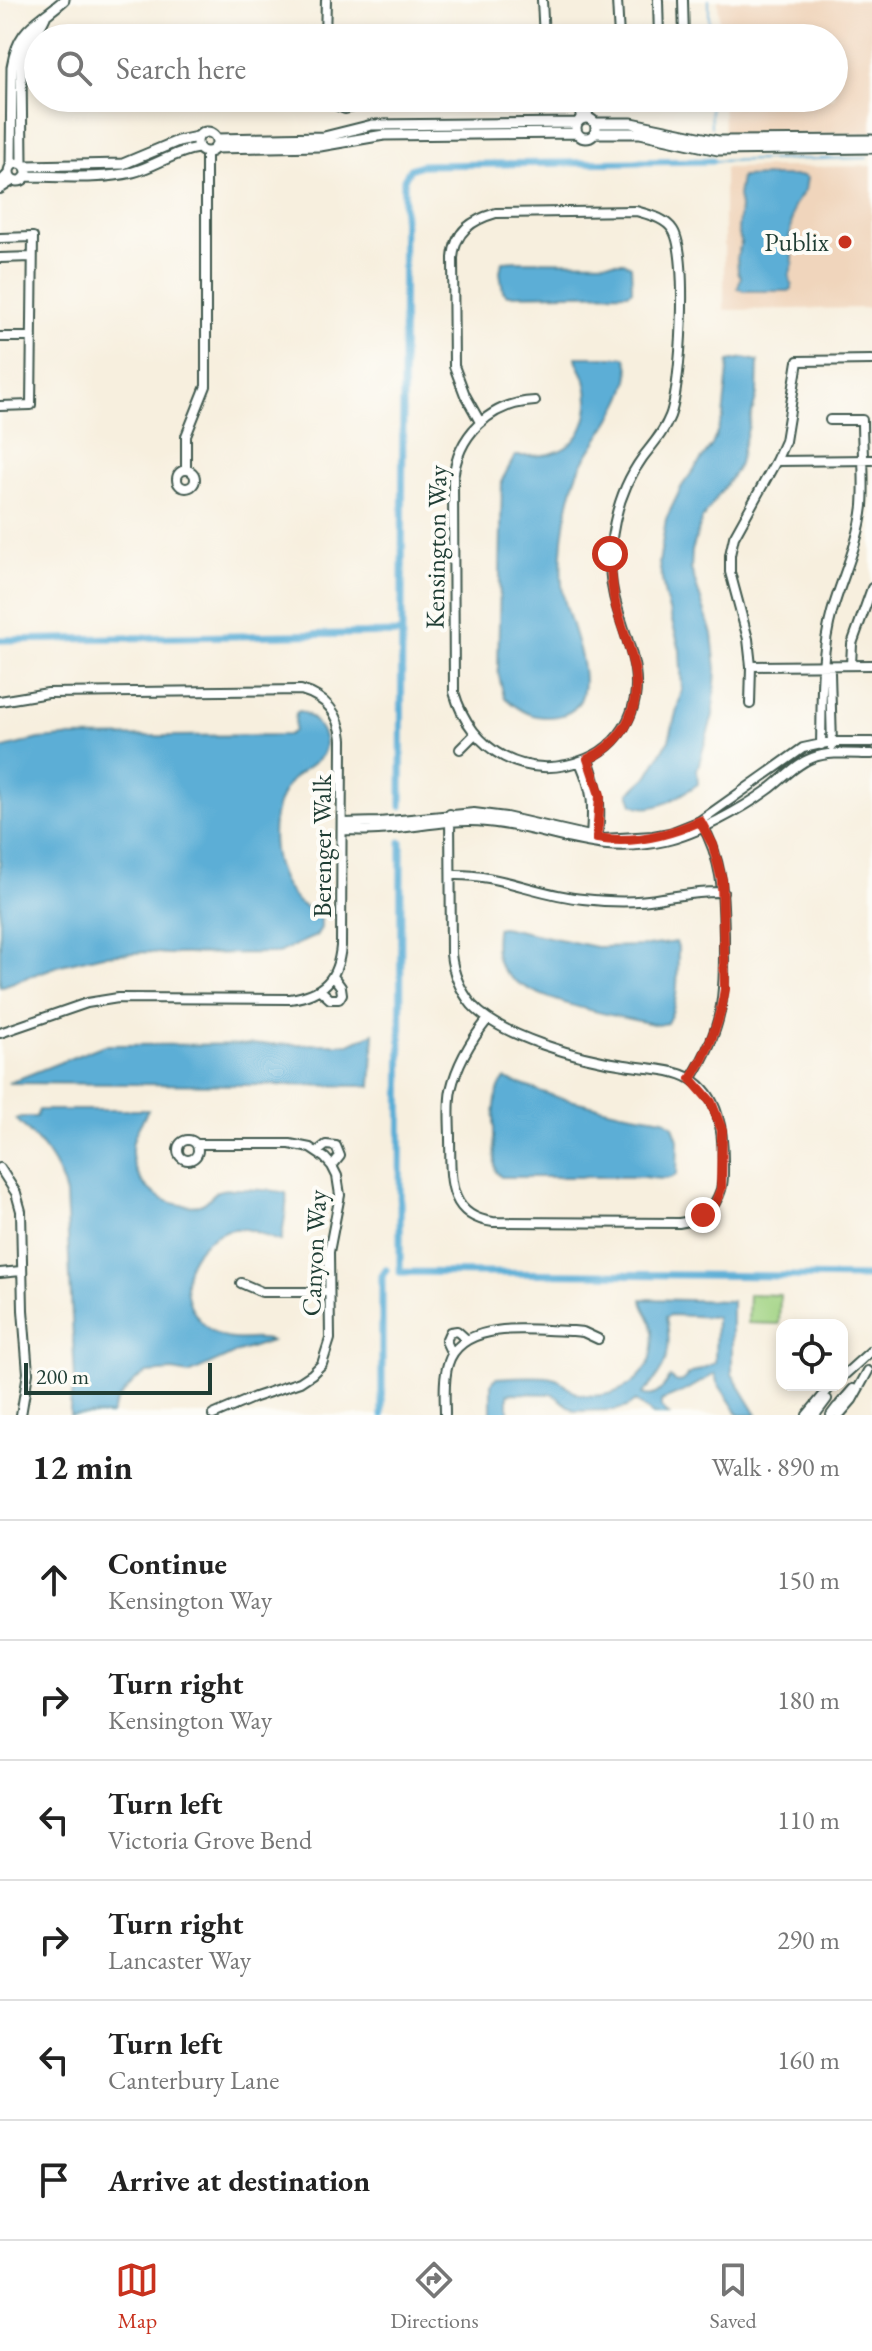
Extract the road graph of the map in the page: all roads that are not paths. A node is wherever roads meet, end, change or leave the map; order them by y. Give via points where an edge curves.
1 (64, 0) edge
2 (326, 0) edge
3 (542, 0) edge
4 (617, 0) edge
5 (658, 0) edge
6 (683, 0) edge
7 (45, 17) junction
8 (32, 24) edge
9 (42, 24) edge
10 (325, 24) edge
11 (543, 24) edge
12 (618, 24) edge
13 (659, 24) edge
14 (684, 24) edge
15 (24, 33) edge
16 (24, 54) edge
17 (585, 112) edge
18 (585, 125) junction
19 (872, 140) edge
20 (207, 145) junction
21 (872, 148) edge
22 (25, 169) junction
23 (11, 173) junction
24 (0, 182) edge
25 (0, 189) edge
26 (0, 238) edge
27 (32, 257) junction
28 (0, 258) edge
29 (0, 337) edge
30 (32, 337) junction
31 (872, 360) edge
32 (535, 401) dead end
33 (0, 406) edge
34 (830, 420) dead end
35 (480, 422) junction
36 (867, 460) edge
37 (776, 461) junction
38 (186, 470) dead end
39 (872, 588) edge
40 (824, 665) junction
41 (851, 665) junction
42 (872, 665) edge
43 (751, 666) junction
44 (0, 701) edge
45 (750, 704) dead end
46 (475, 734) junction
47 (831, 742) junction
48 (872, 742) edge
49 (821, 743) junction
50 (460, 749) dead end
51 (832, 754) junction
52 (872, 754) edge
53 (822, 755) junction
54 (584, 760) junction
55 (450, 818) junction
56 (702, 824) junction
57 (342, 826) junction
58 (594, 841) junction
59 (451, 875) junction
60 (723, 892) junction
61 (333, 976) junction
62 (320, 990) junction
63 (488, 1019) junction
64 (0, 1033) edge
65 (691, 1079) junction
66 (196, 1144) dead end
67 (317, 1152) junction
68 (332, 1166) junction
69 (0, 1168) edge
70 (21, 1271) junction
71 (0, 1273) edge
72 (241, 1283) dead end
73 (329, 1292) junction
74 (598, 1339) dead end
75 (467, 1340) junction
76 (872, 1350) edge
77 (452, 1354) junction
78 (870, 1368) edge
79 (848, 1372) edge
80 (829, 1391) edge
81 (832, 1391) edge
82 (837, 1410) edge
83 (21, 1415) edge
84 (213, 1415) edge
85 (445, 1415) edge
86 (807, 1415) edge
87 (815, 1415) edge

1 - 7 street
2 - 10 street
3 - 11 street
4 - 12 street
5 - 13 street
6 - 14 street
7 - 8 street
7 - 9 street
15 - 23 street via 12,67
16 - 22 street
17 - 18 street
18 - 19 street via 632,123 718,141
18 - 20 street via 384,135 320,146
18 - 21 street via 718,150
20 - 22 street via 121,175
20 - 38 street via 206,386 186,436
22 - 23 street via 16,162
22 - 23 street via 21,180
23 - 24 street
23 - 25 street
26 - 27 street via 33,237
27 - 28 street
27 - 30 street
29 - 30 street
30 - 33 street via 31,405
31 - 37 street via 798,361 785,441
32 - 35 street via 507,406
34 - 36 street via 862,420
35 - 46 street, Kensington Way via 460,448 453,480 454,692
35 - 54 street via 454,366 453,258 463,222 496,213 636,211 671,220 679,243 681,279 674,405 626,488 610,554 612,588 634,661 636,692 620,733
36 - 37 street
36 - 40 street via 861,516 832,611
37 - 43 street via 734,537 730,555
39 - 41 street via 852,644
40 - 41 street
40 - 43 street
40 - 47 street via 830,674
40 - 49 street
41 - 42 street
43 - 45 street
44 - 57 street, Berenger Walk via 48,693 311,693 328,704 341,730
46 - 50 street
46 - 54 street, Kensington Way via 503,757 526,765 550,768
47 - 48 street
47 - 49 street
47 - 51 street
49 - 53 street
49 - 56 street via 793,753
51 - 52 street
51 - 53 street
53 - 56 street via 805,761 744,806
54 - 58 street via 594,805
55 - 57 street
55 - 58 street via 474,813 506,817
55 - 59 street
56 - 58 street via 653,836
56 - 60 street via 717,856
57 - 61 street, Berenger Walk via 341,946
59 - 60 street via 480,875 562,897 603,901
59 - 63 street via 452,965 465,995
60 - 65 street via 723,1005 711,1043
61 - 62 street
61 - 62 street, Berenger Walk via 342,990 339,999
62 - 64 street via 290,999 118,998 87,1003
63 - 65 street via 576,1055
63 - 65 street via 462,1060 451,1092 454,1195 460,1211 485,1221 679,1223 713,1213 721,1189 722,1130 711,1102
66 - 67 street, Canyon Way via 290,1144
67 - 68 street, Canyon Way
67 - 68 street, Canyon Way via 329,1144 336,1146 340,1156
68 - 73 street, Canyon Way via 340,1195 330,1244
69 - 70 street via 19,1202
70 - 71 street
70 - 83 street via 28,1373
72 - 73 street via 262,1292
73 - 84 street, Canyon Way via 329,1346 317,1370 300,1382
74 - 75 street via 583,1332 493,1331
75 - 77 street
75 - 77 street via 450,1332 446,1341
76 - 79 street
77 - 85 street
78 - 82 street
80 - 86 street
81 - 87 street

